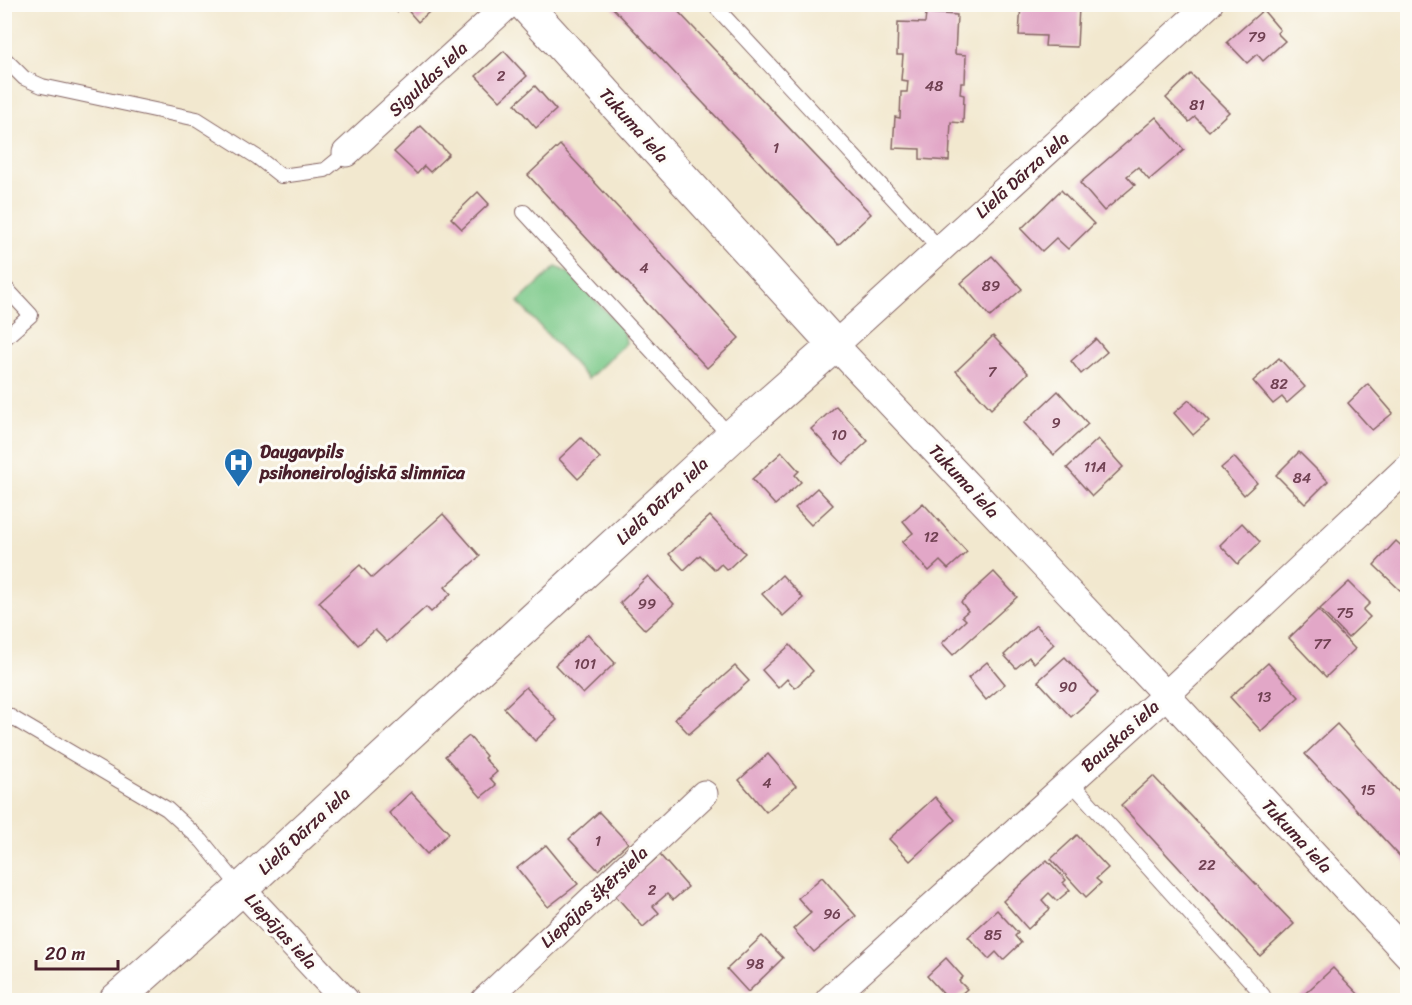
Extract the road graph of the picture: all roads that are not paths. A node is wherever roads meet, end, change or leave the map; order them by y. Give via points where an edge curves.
1 (508, 4) edge
2 (524, 4) edge
3 (713, 4) edge
4 (1209, 4) edge
5 (4, 58) edge
6 (346, 153) joint
7 (524, 212) dead end
8 (940, 249) junction
9 (4, 286) edge
10 (4, 339) edge
11 (836, 345) junction
12 (731, 437) junction
13 (1407, 467) edge
14 (1166, 694) junction
15 (4, 713) edge
16 (1070, 780) junction
17 (704, 794) dead end
18 (241, 889) junction
19 (1407, 955) edge
20 (1263, 995) dead end
21 (116, 1000) edge
22 (345, 1000) edge
23 (485, 1000) edge
24 (829, 1000) edge

1 - 6 street, Siguldas iela
2 - 11 street, Tukuma iela
3 - 8 lane
4 - 8 street, Lielā Dārza iela
5 - 6 lane via 24,78 42,86 197,119 281,177 325,170
7 - 12 lane
8 - 11 street, Lielā Dārza iela
9 - 10 lane via 31,315
11 - 12 street, Lielā Dārza iela
11 - 14 street, Tukuma iela
12 - 18 street, Lielā Dārza iela
13 - 14 street, Bauskas iela
14 - 16 street, Bauskas iela
14 - 19 street, Tukuma iela
15 - 18 lane via 167,808 202,841
16 - 20 lane
16 - 24 street, Bauskas iela
17 - 23 street, Liepājas šķērsiela
18 - 21 street, Lielā Dārza iela
18 - 22 street, Liepājas iela

